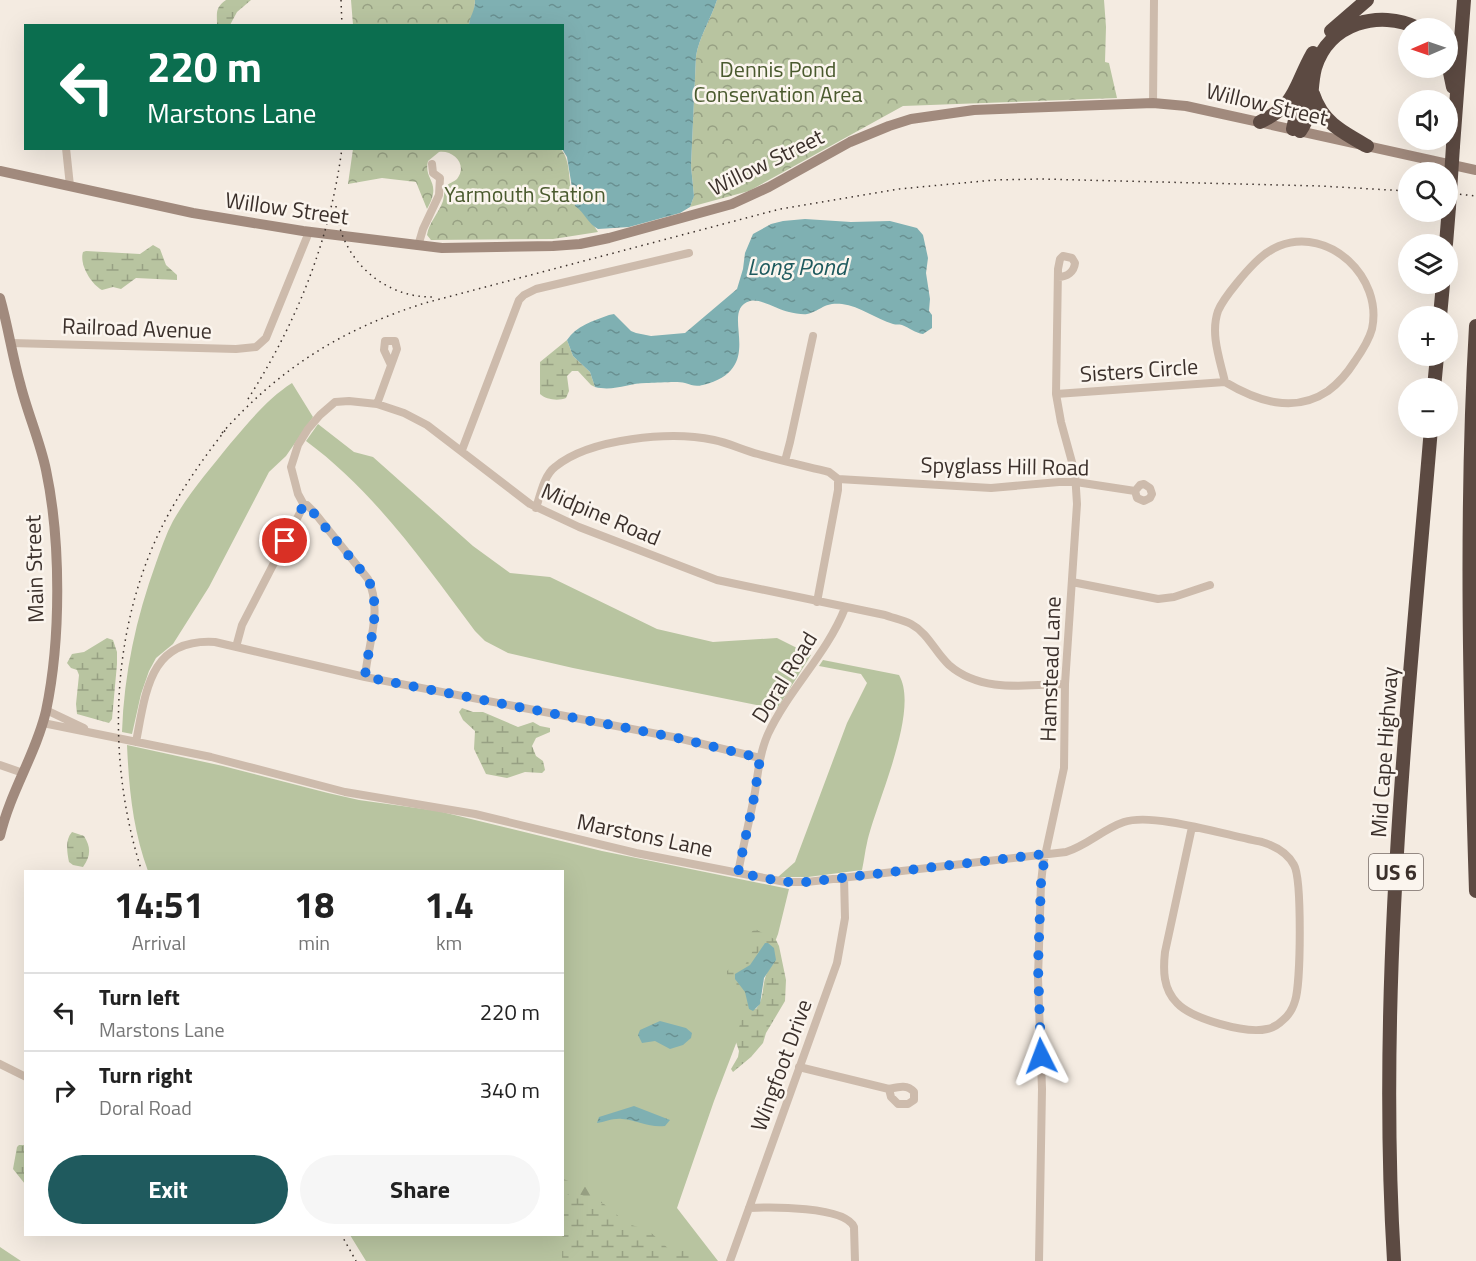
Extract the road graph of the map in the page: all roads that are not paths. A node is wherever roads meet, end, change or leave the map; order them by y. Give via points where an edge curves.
1 (1154, 0) edge
2 (1367, 0) edge
3 (1464, 0) edge
4 (1398, 21) edge
5 (1308, 63) junction
6 (1457, 90) edge
7 (1312, 92) junction
8 (1152, 103) junction
9 (1260, 122) junction
10 (1296, 130) junction
11 (1366, 146) junction
12 (66, 150) edge
13 (432, 164) dead end
14 (1476, 170) edge
15 (0, 171) edge
16 (70, 186) junction
17 (309, 232) junction
18 (418, 246) junction
19 (688, 253) dead end
20 (1058, 277) dead end
21 (0, 298) edge
22 (1476, 326) edge
23 (813, 336) dead end
24 (10, 343) junction
25 (391, 365) dead end
26 (1225, 382) junction
27 (1056, 394) junction
28 (377, 404) junction
29 (1430, 438) edge
30 (462, 450) junction
31 (785, 461) junction
32 (838, 479) junction
33 (1076, 482) junction
34 (1135, 492) dead end
35 (304, 505) junction
36 (536, 508) junction
37 (1072, 582) junction
38 (1210, 585) dead end
39 (817, 602) junction
40 (845, 608) junction
41 (236, 647) junction
42 (365, 677) junction
43 (1065, 684) junction
44 (46, 710) junction
45 (43, 723) junction
46 (91, 731) junction
47 (136, 742) junction
48 (760, 758) junction
49 (0, 765) edge
50 (23, 773) junction
51 (1192, 827) junction
52 (0, 836) edge
53 (1045, 854) junction
54 (738, 873) junction
55 (844, 878) junction
56 (1476, 891) edge
57 (0, 1064) edge
58 (799, 1067) junction
59 (24, 1076) edge
60 (889, 1089) dead end
61 (749, 1208) junction
62 (730, 1261) edge
63 (855, 1261) edge
64 (1038, 1261) edge
65 (1394, 1261) edge

1 - 8 street
2 - 5 highway via 1324,38
3 - 6 highway
4 - 7 highway via 1369,20 1330,42 1316,68
5 - 9 highway via 1288,104
5 - 10 highway
7 - 10 highway via 1310,110
7 - 11 highway via 1326,120
8 - 9 main road, Willow Street via 1194,107
8 - 18 main road, Willow Street via 974,110 924,116 857,139 732,204 626,234 553,246
9 - 10 main road, Willow Street
10 - 11 main road, Willow Street
11 - 14 main road, Willow Street
12 - 16 street
13 - 18 street via 433,173 443,178 440,195
15 - 16 main road, Willow Street
16 - 17 main road, Willow Street via 193,213
17 - 18 main road, Willow Street
17 - 24 street, Railroad Avenue via 268,333 261,344 250,349
19 - 30 street via 524,295
20 - 27 street, Hamstead Lane
21 - 24 main road, Main Street
22 - 56 highway via 1470,621
23 - 31 street
24 - 44 main road, Main Street via 50,494 57,605
25 - 28 street
26 - 26 street, Sisters Circle via 1262,400 1278,403 1316,398 1333,387 1348,371 1371,330 1370,292 1353,264 1328,247 1304,242 1280,246 1253,264 1217,312 1215,336
26 - 27 street, Sisters Circle
27 - 33 street, Hamstead Lane
28 - 30 street, Midpine Road via 417,419
28 - 35 street, Midpine Road via 335,402 308,429 291,467
29 - 65 highway, Mid Cape Highway / US 6 via 1391,942 1388,1100
30 - 36 street, Midpine Road
31 - 32 street, Spyglass Hill Road via 829,472
31 - 36 street, Spyglass Hill Road via 705,438 652,438 606,444 554,467
32 - 33 street, Spyglass Hill Road via 991,488
32 - 39 street
33 - 34 street, Spyglass Hill Road
33 - 37 street, Hamstead Lane
35 - 41 street via 242,625
35 - 42 street, Midpine Road via 314,512 373,589 375,620
36 - 39 street, Midpine Road via 717,580
37 - 38 street via 1158,599
37 - 43 street, Hamstead Lane
39 - 40 street, Midpine Road
40 - 43 street, Midpine Road via 911,624 947,663 980,682 1007,686
40 - 48 street, Doral Road via 835,630 778,714
41 - 42 street
41 - 47 street via 200,641 185,643 168,653 150,685
42 - 48 street via 678,738
43 - 53 street, Hamstead Lane via 1064,768
44 - 45 main road, Main Street
44 - 46 street, Marstons Lane
45 - 46 street, Marstons Lane
45 - 50 main road, Main Street
46 - 47 street, Marstons Lane
47 - 54 street, Marstons Lane via 345,792 475,813 636,853
48 - 54 street, Doral Road
49 - 50 street
50 - 52 main road, Main Street
51 - 51 street, Marstons Lane via 1272,845 1295,867 1299,900 1298,991 1290,1013 1268,1029 1250,1029 1197,1016 1176,1003 1168,989 1164,972 1166,952
51 - 53 street, Marstons Lane via 1154,820 1126,821 1076,849
53 - 55 street, Marstons Lane
53 - 64 street, Hamstead Lane via 1038,966 1042,1082
54 - 55 street, Marstons Lane via 795,882
55 - 58 street, Wingfoot Drive via 845,918 839,954
57 - 59 street
58 - 60 street
58 - 61 street, Wingfoot Drive
61 - 62 street, Wingfoot Drive
61 - 63 street via 799,1209 841,1216 854,1227

